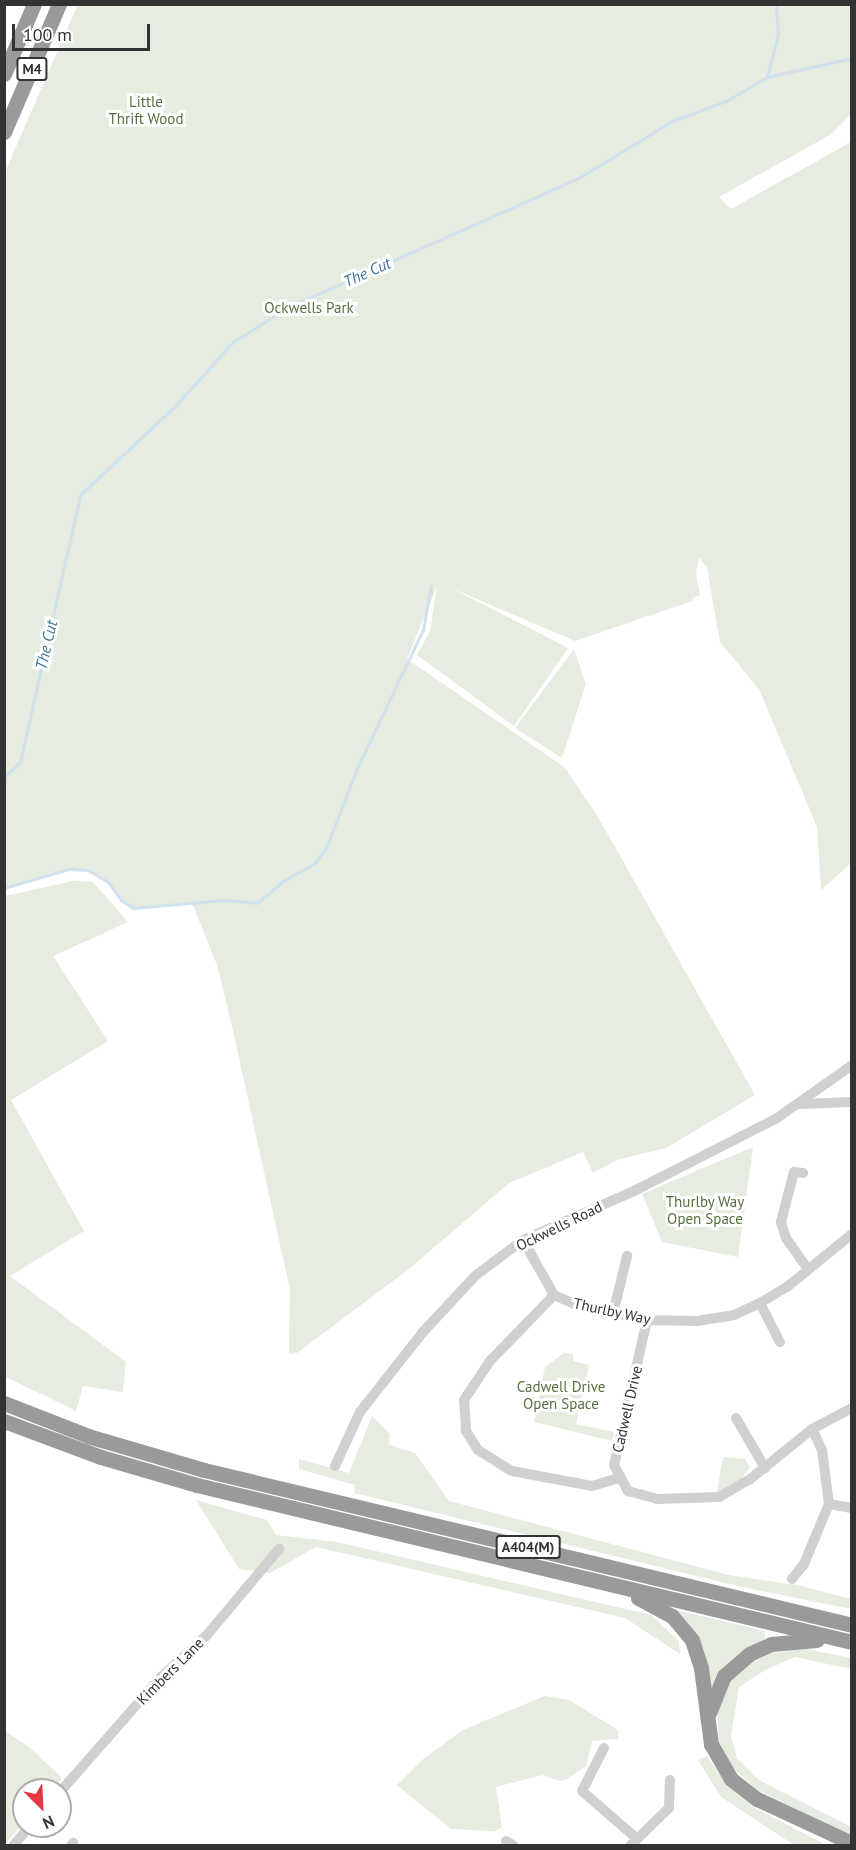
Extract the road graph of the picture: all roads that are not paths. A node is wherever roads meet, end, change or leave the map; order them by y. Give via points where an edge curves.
1 (34, 4) edge
2 (59, 4) edge
3 (4, 74) edge
4 (4, 132) edge
5 (852, 1065) edge
6 (852, 1102) edge
7 (800, 1104) junction
8 (803, 1173) dead end
9 (852, 1234) edge
10 (523, 1240) junction
11 (627, 1256) dead end
12 (808, 1269) junction
13 (554, 1295) junction
14 (760, 1303) junction
15 (613, 1314) junction
16 (647, 1320) junction
17 (780, 1342) dead end
18 (4, 1403) edge
19 (852, 1408) edge
20 (735, 1418) dead end
21 (4, 1421) edge
22 (812, 1429) junction
23 (335, 1466) dead end
24 (765, 1468) junction
25 (618, 1478) junction
26 (829, 1504) junction
27 (852, 1508) edge
28 (279, 1549) dead end
29 (792, 1579) dead end
30 (596, 1581) junction
31 (852, 1625) edge
32 (851, 1642) edge
33 (708, 1720) junction
34 (604, 1748) dead end
35 (72, 1778) edge
36 (670, 1780) dead end
37 (633, 1842) edge
38 (851, 1843) edge

1 - 3 highway, M4
2 - 4 highway, M4
5 - 7 street, Ockwells Road
6 - 7 street
7 - 10 street, Ockwells Road via 634,1191
8 - 12 street via 795,1172 781,1222 786,1238
9 - 12 street, Thurlby Way
10 - 13 street, Thurlby Way
10 - 23 street, Ockwells Road via 476,1276 423,1332 360,1412
11 - 15 street
12 - 14 street, Thurlby Way
13 - 15 street, Thurlby Way
13 - 25 street via 490,1360 464,1400 466,1431 478,1450 513,1471 592,1486
14 - 16 street, Thurlby Way via 734,1315 697,1321
14 - 17 street
15 - 16 street, Thurlby Way
16 - 25 street, Cadwell Drive via 618,1442 614,1465
18 - 31 highway, A404(M) via 103,1441 204,1470
19 - 22 street
20 - 24 street
21 - 30 highway, A404(M) via 101,1457 197,1485
22 - 24 street
22 - 26 street via 822,1450
24 - 25 street via 735,1490 703,1500 657,1499 628,1491
26 - 27 street
26 - 29 street via 804,1564
28 - 35 street, Kimbers Lane via 213,1628 160,1678
30 - 32 highway, A404(M)
30 - 33 highway, A404(M) via 663,1610 687,1632 702,1668
32 - 33 highway, A404(M) via 784,1641 749,1654 724,1676
33 - 38 highway, A404(M) via 714,1753 739,1786
34 - 37 street via 582,1791
36 - 37 street via 669,1808

